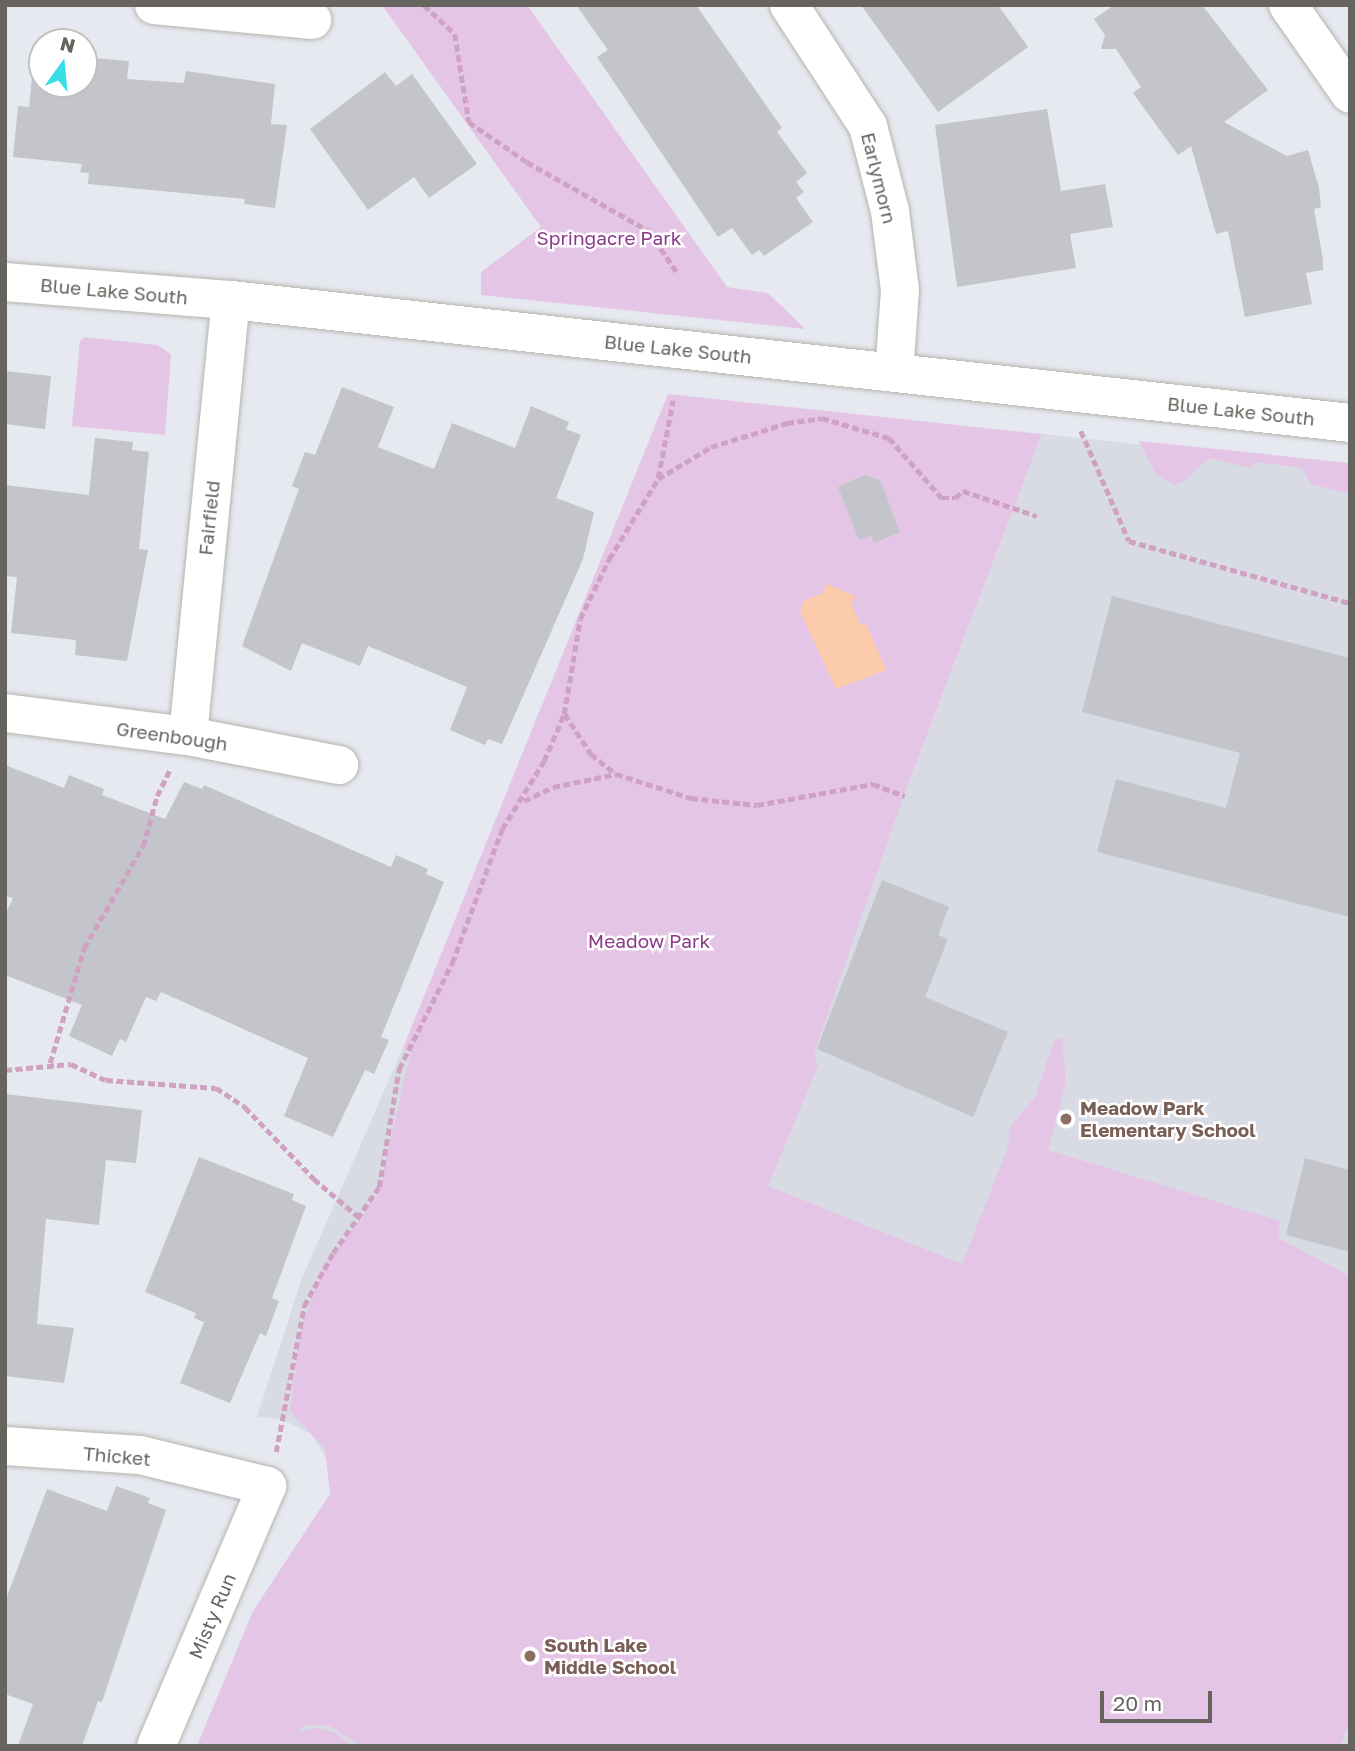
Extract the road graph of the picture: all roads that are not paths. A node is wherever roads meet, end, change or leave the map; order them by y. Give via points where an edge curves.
1 (155, 5) edge
2 (789, 5) edge
3 (1288, 5) edge
4 (312, 20) dead end
5 (1350, 94) edge
6 (5, 282) edge
7 (231, 300) junction
8 (894, 373) junction
9 (1350, 423) edge
10 (5, 713) edge
11 (188, 736) junction
12 (339, 765) dead end
13 (5, 1446) edge
14 (267, 1486) joint
15 (156, 1746) edge

1 - 4 street
2 - 8 street, Earlymorn via 867,126 890,211 900,290
3 - 5 street
6 - 7 street, Blue Lake South
7 - 8 street, Blue Lake South
7 - 11 street, Fairfield
8 - 9 street, Blue Lake South
10 - 11 street, Greenbough
11 - 12 street, Greenbough
13 - 14 street, Thicket via 140,1455
14 - 15 street, Misty Run

